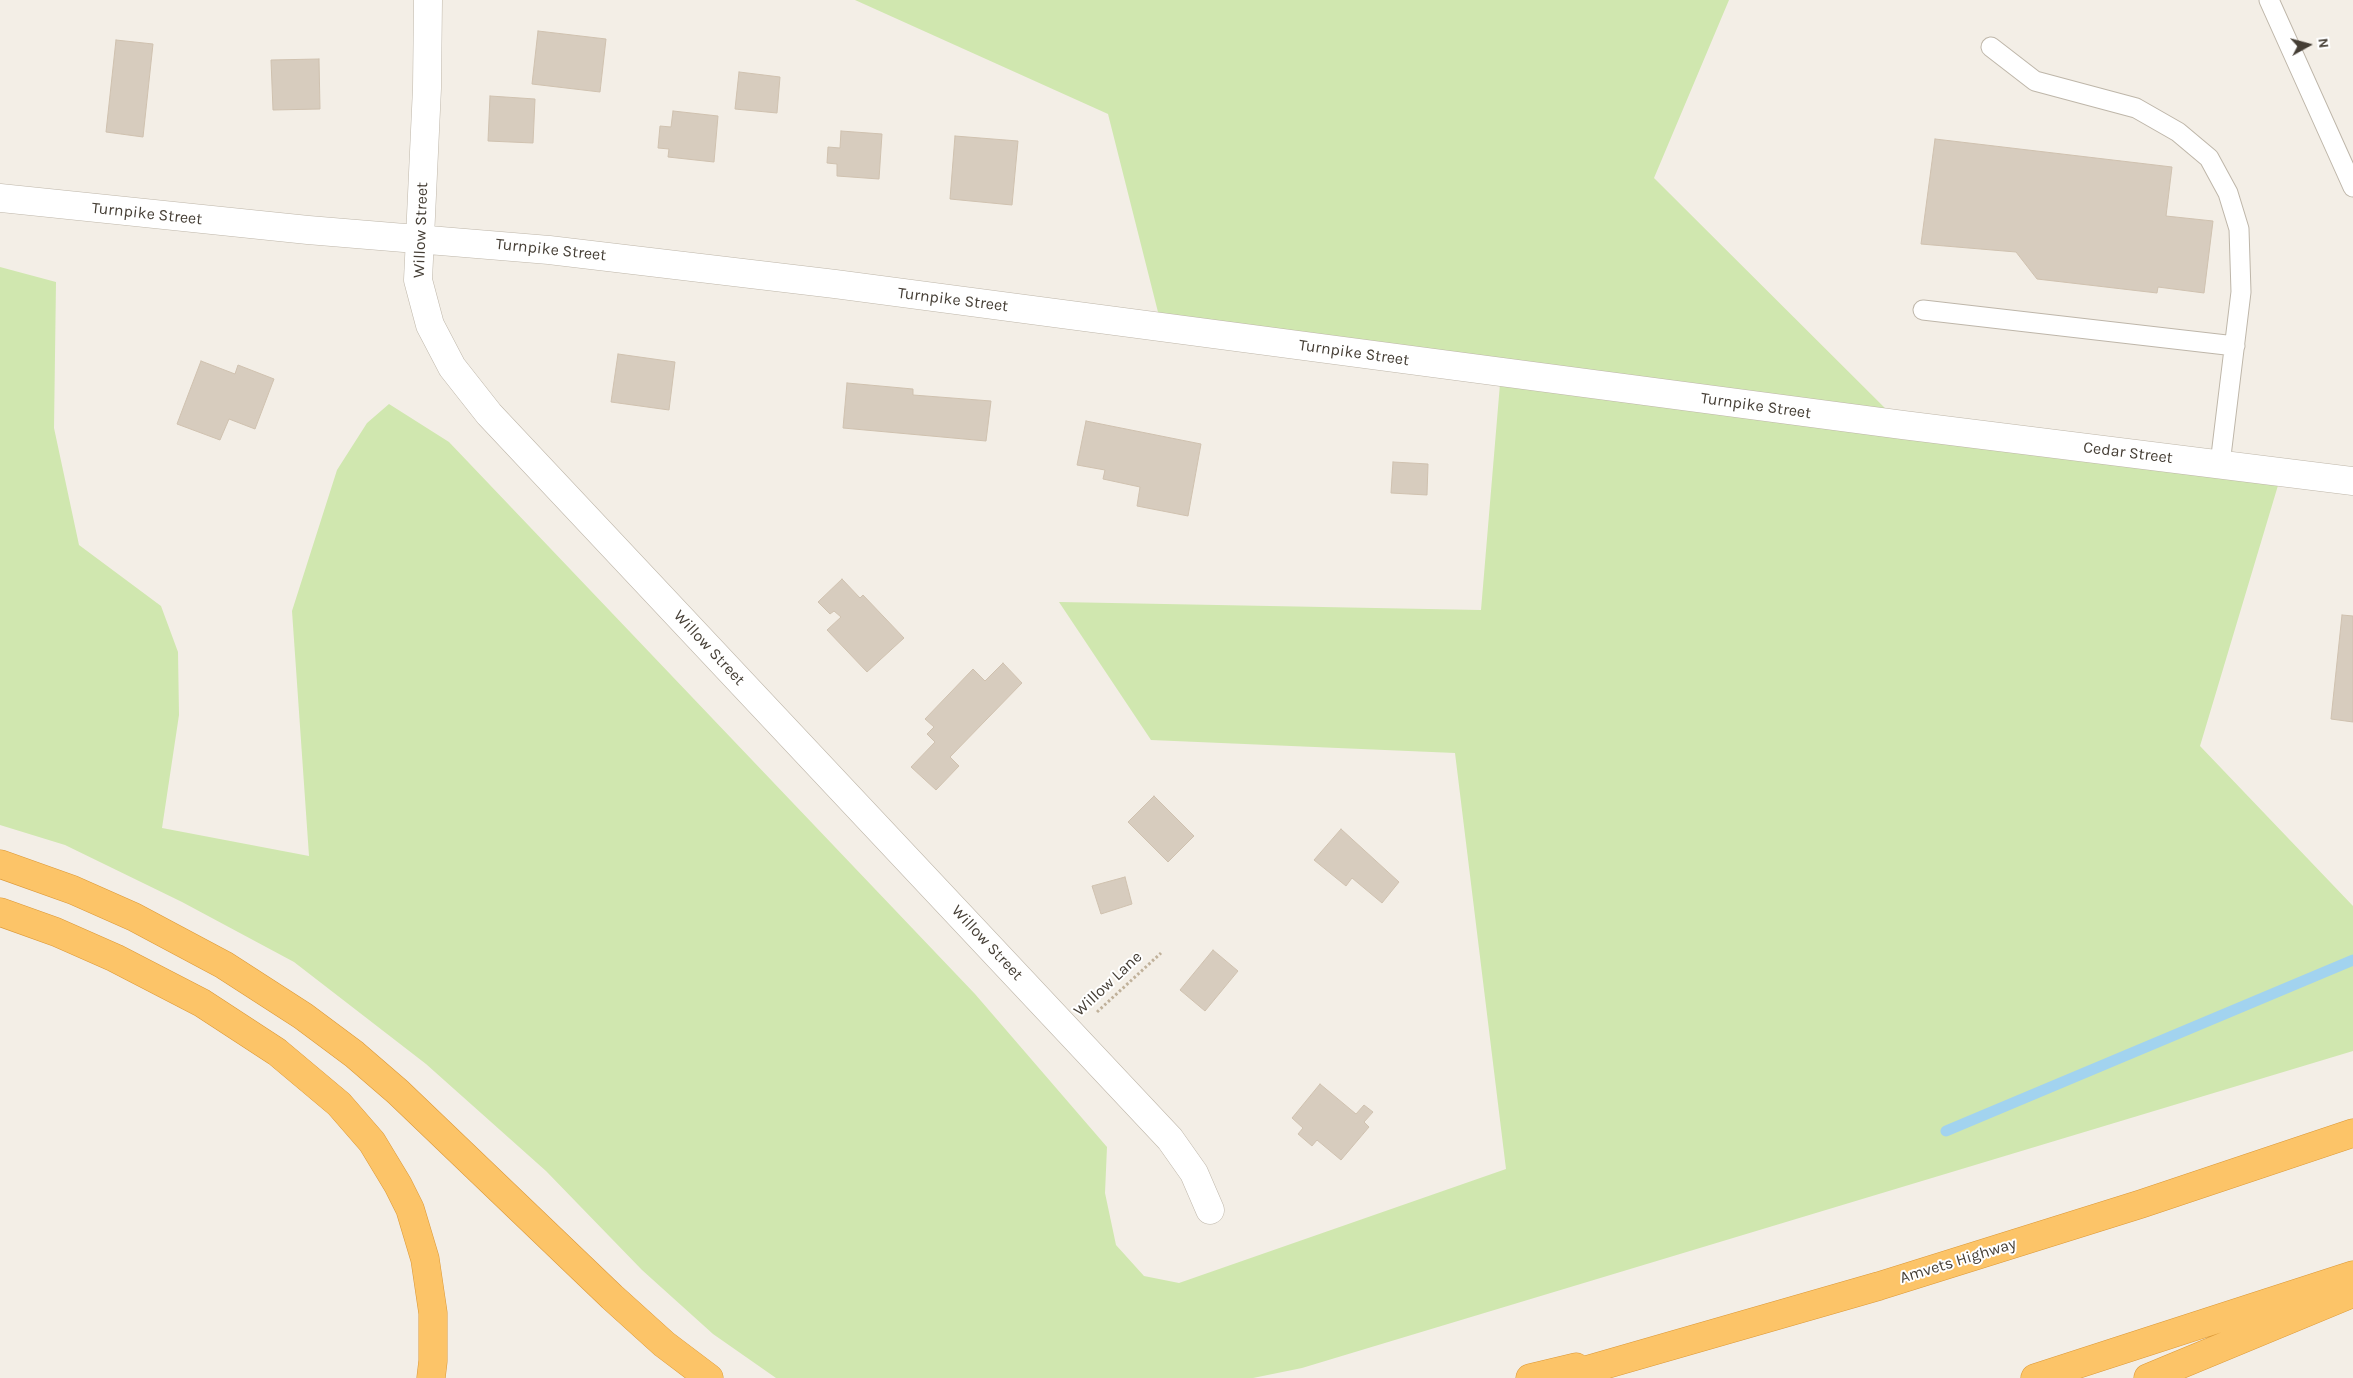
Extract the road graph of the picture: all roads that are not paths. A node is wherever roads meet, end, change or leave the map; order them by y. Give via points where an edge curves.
1 (428, 0) edge
2 (2269, 0) edge
3 (1991, 48) dead end
4 (2353, 187) edge
5 (0, 198) edge
6 (418, 238) junction
7 (1923, 310) dead end
8 (2235, 346) junction
9 (1902, 425) joint
10 (2220, 464) junction
11 (2353, 481) edge
12 (0, 864) edge
13 (0, 912) edge
14 (2353, 1133) edge
15 (1210, 1210) dead end
16 (2353, 1275) edge
17 (2353, 1293) edge
18 (1687, 1341) junction
19 (431, 1378) edge
20 (709, 1378) edge
21 (1530, 1378) edge
22 (1559, 1378) edge
23 (2035, 1378) edge
24 (2148, 1378) edge

1 - 6 street, Willow Street via 427,88
2 - 4 lane
3 - 8 lane via 2035,82 2136,108 2178,132 2209,158 2228,193 2239,229 2241,292
5 - 6 street, Turnpike Street via 308,230
6 - 9 street, Turnpike Street via 835,284
6 - 15 street, Willow Street via 418,280 430,325 452,368 489,414 1183,1155 1203,1190
7 - 8 lane
8 - 10 lane
9 - 10 street, Cedar Street
10 - 11 street, Cedar Street
12 - 20 highway via 73,890 134,917 224,965 303,1016 398,1092 612,1297 664,1344
13 - 19 highway via 115,958 202,1003 278,1052 339,1104 372,1142 410,1210 425,1259 433,1313
14 - 18 highway, Amvets Highway via 1879,1286
16 - 23 highway
17 - 24 highway
18 - 21 highway
18 - 22 highway, Amvets Highway

